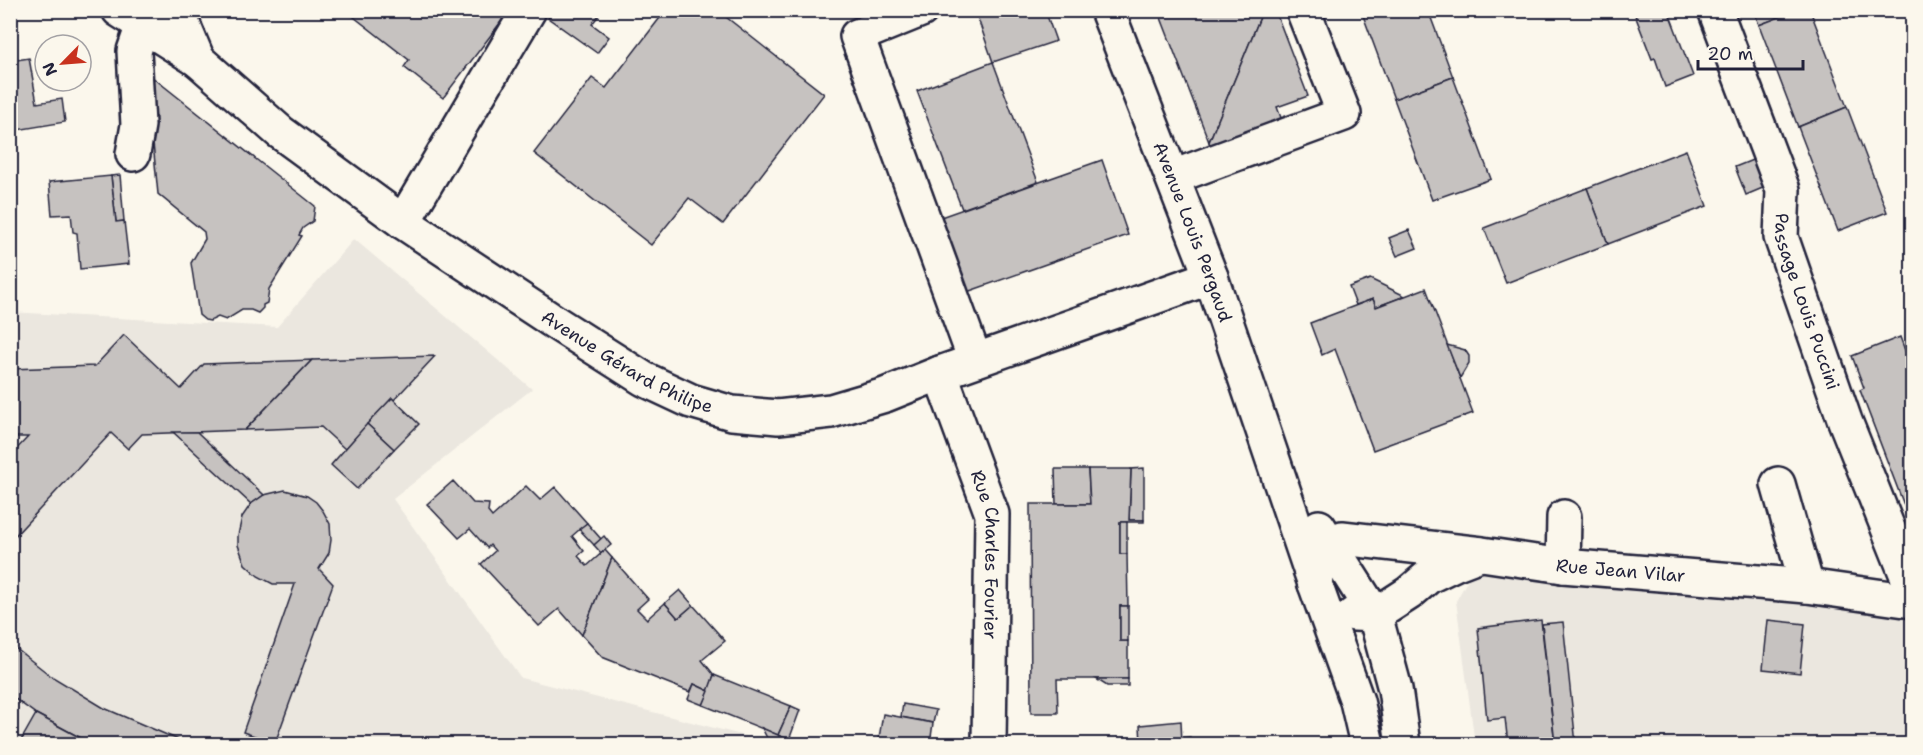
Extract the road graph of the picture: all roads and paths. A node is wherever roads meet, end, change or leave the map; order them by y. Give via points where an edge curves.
1 (177, 10) edge
2 (529, 10) edge
3 (921, 10) edge
4 (1107, 10) edge
5 (1303, 10) edge
6 (1716, 10) edge
7 (131, 14) edge
8 (198, 60) junction
9 (133, 154) dead end
10 (1173, 177) junction
11 (403, 222) junction
12 (1211, 277) junction
13 (975, 360) junction
14 (940, 373) junction
15 (1274, 457) junction
16 (1778, 484) dead end
17 (1564, 517) dead end
18 (1330, 542) junction
19 (1482, 554) junction
20 (1563, 566) junction
21 (1807, 586) junction
22 (1912, 588) edge
23 (1318, 593) junction
24 (1912, 602) edge
25 (1375, 615) junction
26 (989, 744) edge
27 (1367, 744) edge
28 (1403, 744) edge

1 - 8 street
2 - 11 street
3 - 13 street via 857,36
4 - 10 street, Avenue Louis Pergaud
5 - 10 street via 1344,114
6 - 22 street, Passage Louis Puccini via 1784,190 1781,237 1845,421
7 - 8 street, Avenue Gérard Philipe
7 - 9 street via 138,125
8 - 11 street, Avenue Gérard Philipe via 280,132
10 - 12 street, Avenue Louis Pergaud
11 - 14 street, Avenue Gérard Philipe via 644,379 691,401 732,413 778,417 831,411
12 - 13 street, Avenue Gérard Philipe
12 - 15 street, Avenue Louis Pergaud
13 - 14 street, Avenue Gérard Philipe
14 - 26 street, Rue Charles Fourier via 992,514
15 - 18 street, Avenue Louis Pergaud
15 - 23 street, Avenue Louis Pergaud
16 - 21 street
17 - 20 street
18 - 19 street, Rue Jean Vilar via 1342,538
18 - 23 street via 1319,560
18 - 25 street, Avenue Louis Pergaud
19 - 20 street, Rue Jean Vilar
19 - 25 street via 1430,576
20 - 21 street, Rue Jean Vilar
21 - 24 street, Rue Jean Vilar
23 - 25 street via 1343,612
23 - 27 street, Avenue Louis Pergaud via 1357,701
25 - 28 street, Avenue Louis Pergaud via 1395,689

